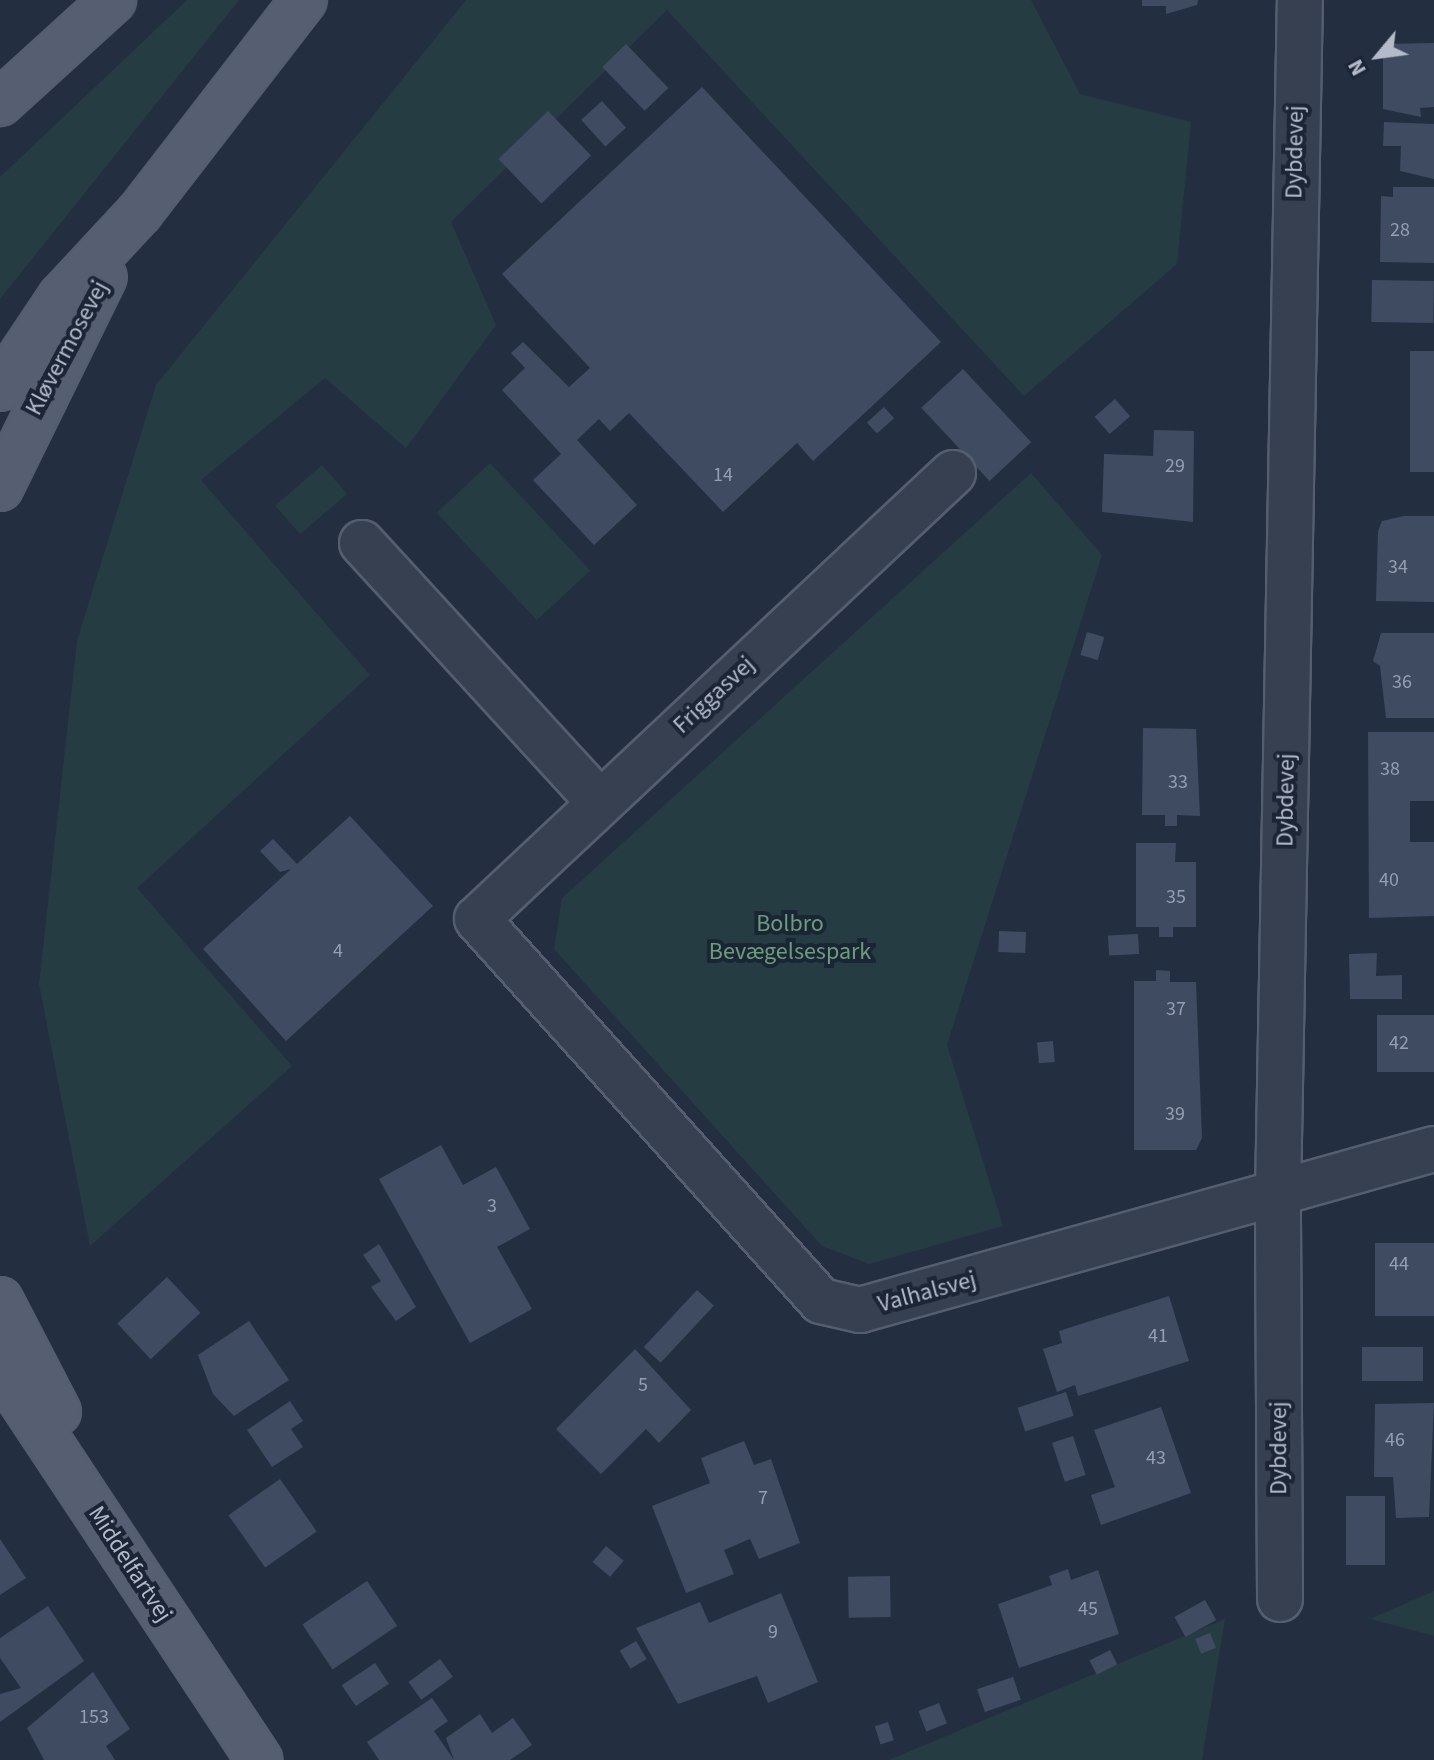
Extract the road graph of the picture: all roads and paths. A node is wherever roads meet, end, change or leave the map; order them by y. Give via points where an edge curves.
1 (113, 0) edge
2 (304, 0) edge
3 (1300, 0) edge
4 (0, 103) edge
5 (140, 212) junction
6 (0, 388) edge
7 (953, 473) dead end
8 (0, 488) edge
9 (362, 543) dead end
10 (599, 802) junction
11 (477, 919) joint
12 (1434, 1149) edge
13 (1278, 1195) junction
14 (0, 1300) edge
15 (0, 1368) edge
16 (1280, 1599) dead end
17 (164, 1616) junction
18 (259, 1760) edge

1 - 4 main road
2 - 5 main road, Kløvermosevej
3 - 13 street, Dybdevej
5 - 6 main road, Kløvermosevej via 61,297
5 - 8 main road, Kløvermosevej via 32,411
7 - 10 street, Friggasvej
9 - 10 street
10 - 11 street, Friggasvej
11 - 13 street, Valhalsvej via 821,1301 860,1310
12 - 13 street, Valhalsvej
13 - 16 street, Dybdevej
14 - 17 main road
15 - 17 main road, Middelfartvej
17 - 18 main road, Middelfartvej

